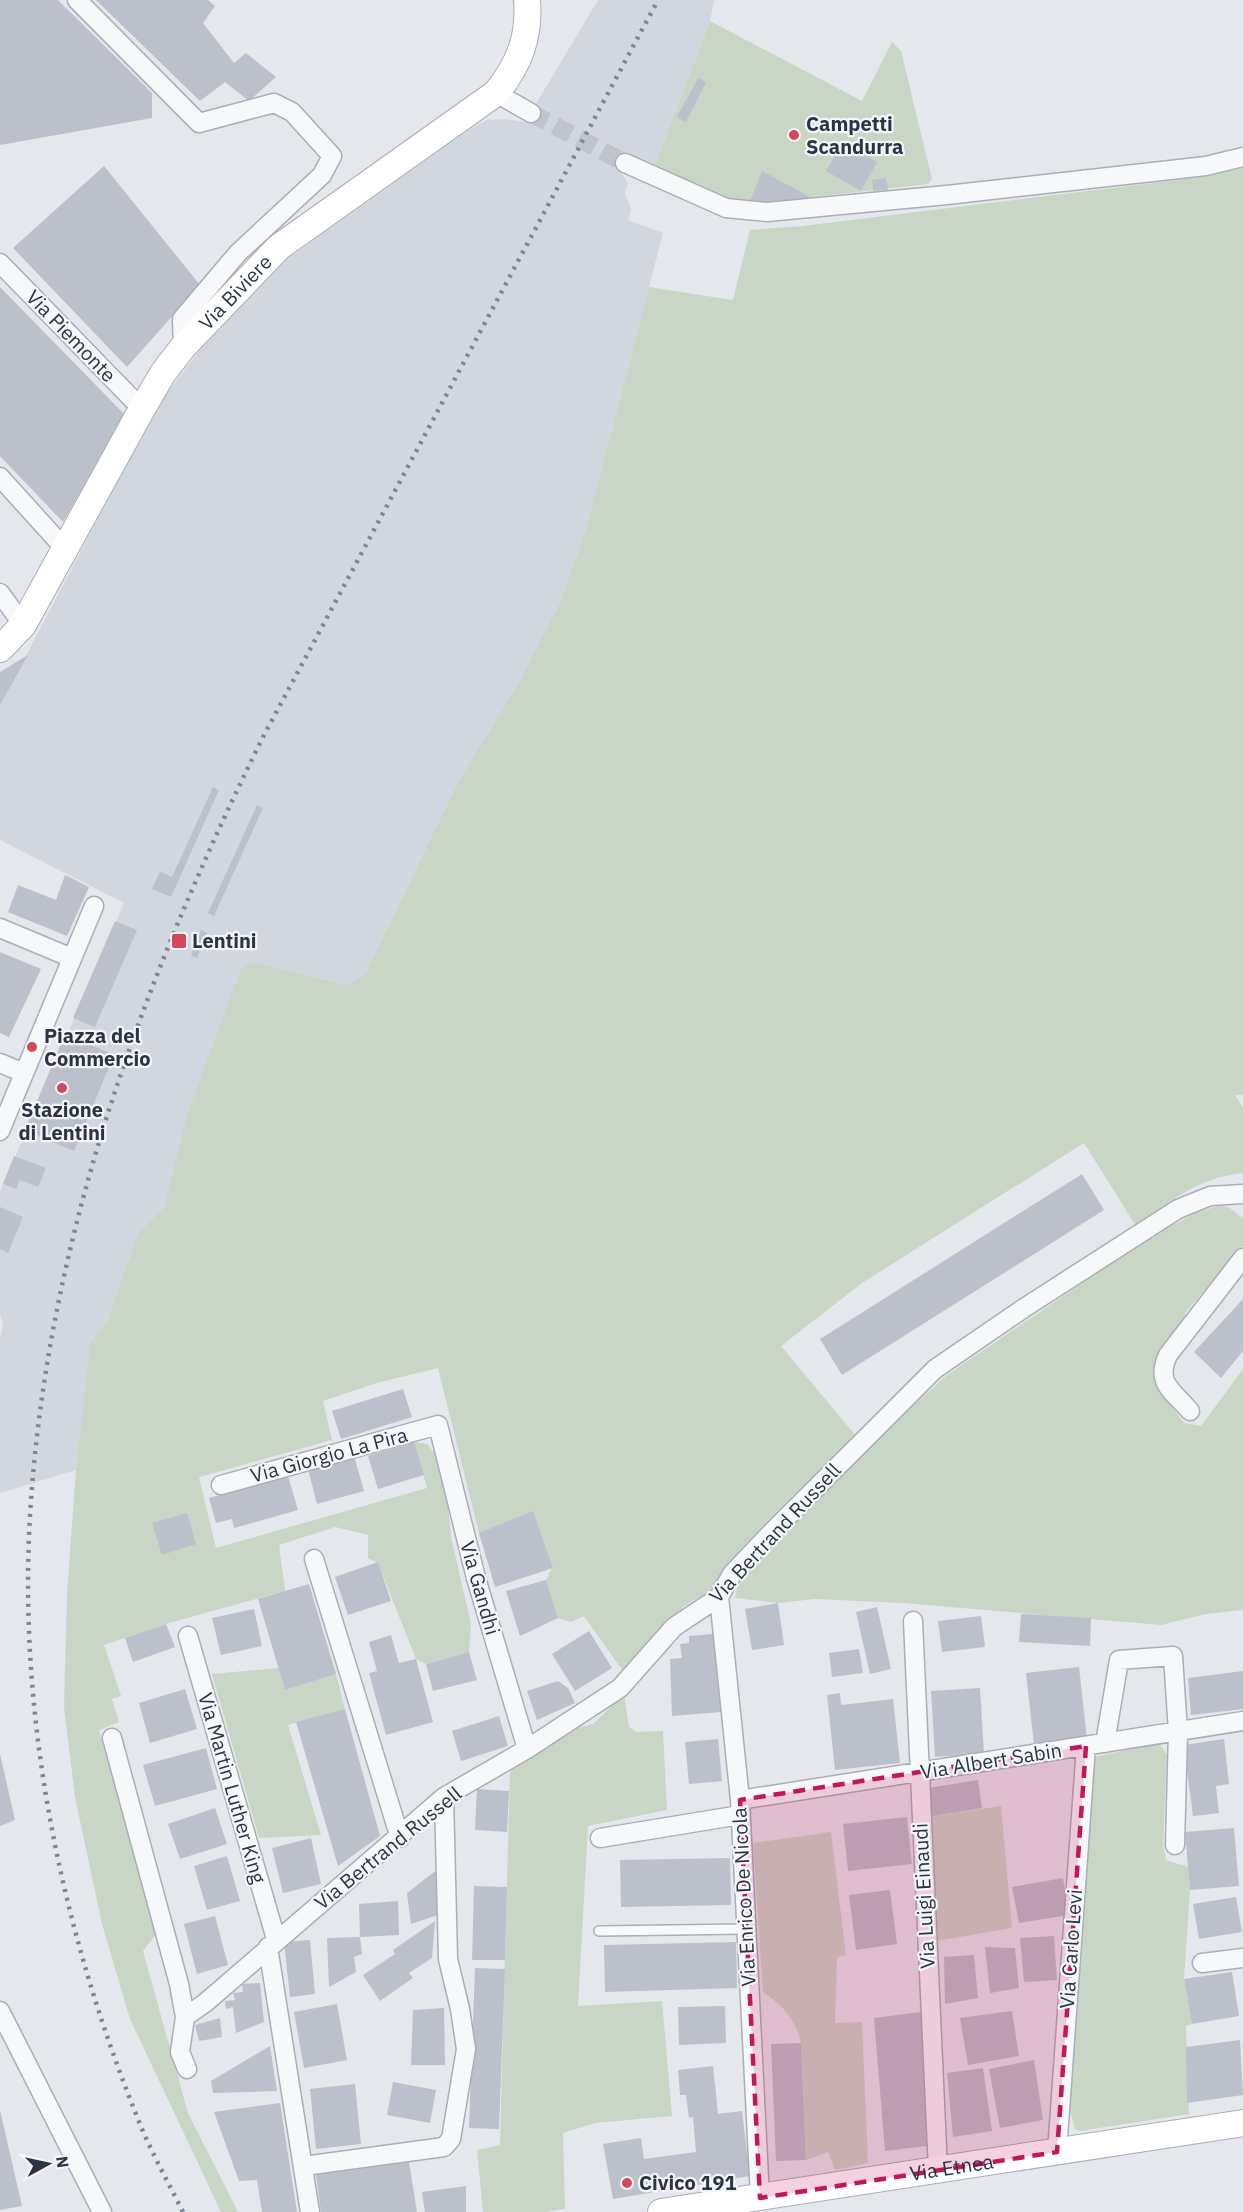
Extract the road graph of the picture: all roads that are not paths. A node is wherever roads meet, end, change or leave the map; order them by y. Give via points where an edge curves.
1 (77, 0) edge
2 (527, 0) edge
3 (496, 93) junction
4 (531, 113) tunnel mouth
5 (1243, 157) edge
6 (625, 163) tunnel mouth
7 (0, 263) edge
8 (183, 347) junction
9 (142, 409) junction
10 (0, 477) edge
11 (65, 549) junction
12 (0, 593) edge
13 (23, 625) junction
14 (0, 649) edge
15 (94, 906) dead end
16 (0, 928) edge
17 (65, 955) junction
18 (0, 1063) edge
19 (24, 1073) junction
20 (0, 1131) edge
21 (1243, 1194) edge
22 (1243, 1258) edge
23 (1190, 1411) dead end
24 (438, 1425) joint
25 (221, 1485) dead end
26 (314, 1559) dead end
27 (719, 1597) junction
28 (913, 1621) dead end
29 (188, 1636) dead end
30 (1243, 1721) edge
31 (1178, 1732) junction
32 (112, 1738) dead end
33 (1105, 1743) junction
34 (1086, 1746) junction
35 (528, 1749) junction
36 (918, 1773) junction
37 (444, 1797) junction
38 (740, 1808) junction
39 (400, 1838) junction
40 (600, 1838) dead end
41 (1174, 1845) dead end
42 (746, 1929) junction
43 (599, 1931) dead end
44 (272, 1943) junction
45 (1243, 1958) edge
46 (1202, 1963) dead end
47 (0, 2011) edge
48 (185, 2017) junction
49 (187, 2069) dead end
50 (1243, 2123) edge
51 (1057, 2152) junction
52 (304, 2166) junction
53 (938, 2170) junction
54 (757, 2205) edge
55 (102, 2212) edge
56 (310, 2212) edge
57 (661, 2212) edge

1 - 8 street via 199,123 274,103 292,112 332,156 322,175 238,253 182,319
2 - 3 main road, Via Biviere via 525,45 513,71
3 - 4 street
3 - 8 main road, Via Biviere via 279,247
5 - 6 street via 1206,166 1112,177 767,212 726,208
7 - 9 street, Via Piemonte
8 - 9 main road, Via Biviere
9 - 11 main road, Via Biviere
10 - 11 street
11 - 13 main road, Via Biviere
12 - 13 street
13 - 14 main road, Via Biviere
15 - 17 street
16 - 17 street
17 - 19 street
18 - 19 street
19 - 20 street
21 - 27 street, Via Bertrand Russell via 1210,1196 1178,1209 935,1369 732,1574
22 - 23 street via 1168,1355 1161,1370 1164,1380
24 - 25 street, Via Giorgio La Pira
24 - 35 street, Via Gandhi via 476,1578
26 - 39 street
27 - 35 street, Via Bertrand Russell via 674,1627 620,1688
27 - 38 street, Via Enrico De Nicola
28 - 36 street, Via Luigi Einaudi
29 - 44 street, Via Martin Luther King
30 - 31 street, Via Albert Sabin
31 - 33 street, Via Albert Sabin
31 - 33 street via 1173,1656 1119,1660
31 - 41 street
32 - 48 street
33 - 34 street, Via Albert Sabin
34 - 36 street, Via Albert Sabin
34 - 51 street, Via Carlo Levi
35 - 37 street, Via Bertrand Russell
36 - 38 street, Via Albert Sabin
36 - 53 street, Via Luigi Einaudi
37 - 39 street, Via Bertrand Russell
37 - 52 street via 448,1959 466,2049 451,2139 444,2147
38 - 40 street, Via Albert Sabin
38 - 42 street, Via Enrico De Nicola
39 - 44 street, Via Bertrand Russell
42 - 43 lane
42 - 54 street, Via Enrico De Nicola
44 - 48 street, Via Bertrand Russell
44 - 52 street, Via Martin Luther King
45 - 46 street
47 - 55 street
48 - 49 street via 180,2052
50 - 51 main road, Via Etnea
51 - 53 main road, Via Etnea
52 - 56 street, Via Martin Luther King
53 - 54 main road, Via Etnea
54 - 57 main road, Via Etnea

